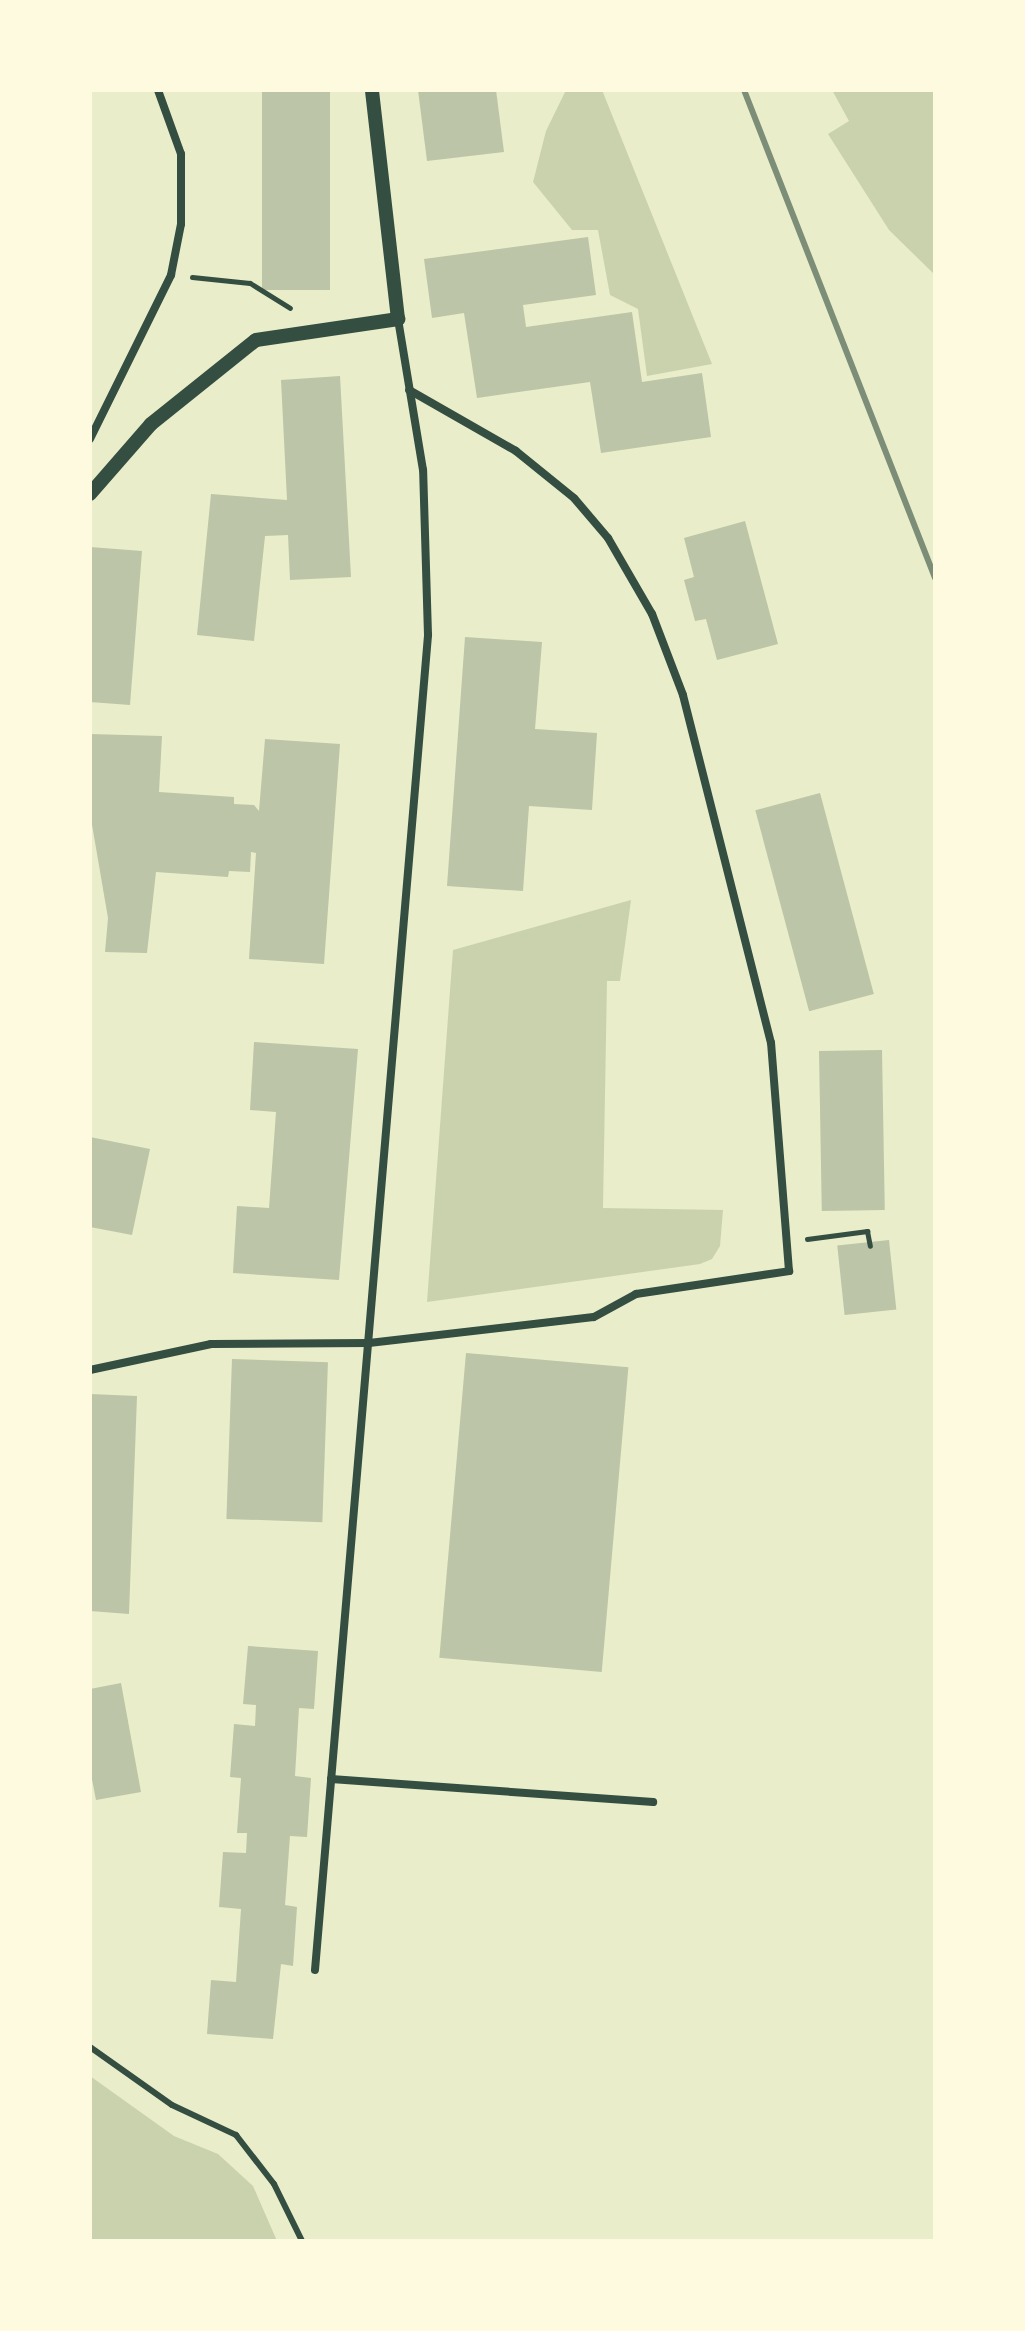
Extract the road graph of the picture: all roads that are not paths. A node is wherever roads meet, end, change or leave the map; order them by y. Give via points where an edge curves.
1 (158, 90) edge
2 (372, 90) edge
3 (398, 319) junction
4 (409, 390) junction
5 (90, 439) edge
6 (90, 494) edge
7 (369, 1343) junction
8 (90, 1370) edge
9 (331, 1779) junction
10 (653, 1802) dead end
11 (315, 1970) dead end
12 (90, 2047) edge
13 (302, 2241) edge

1 - 5 street via 181,154 181,224 171,275 146,335
2 - 3 street
3 - 4 street
3 - 6 street via 256,340 151,424
4 - 7 street via 423,470 428,635
4 - 7 street via 516,451 574,498 608,538 652,614 683,695 771,1043 789,1271 636,1294 594,1317
7 - 8 street via 211,1344
7 - 9 street
9 - 10 street
9 - 11 street
12 - 13 lane via 172,2105 236,2135 274,2184

